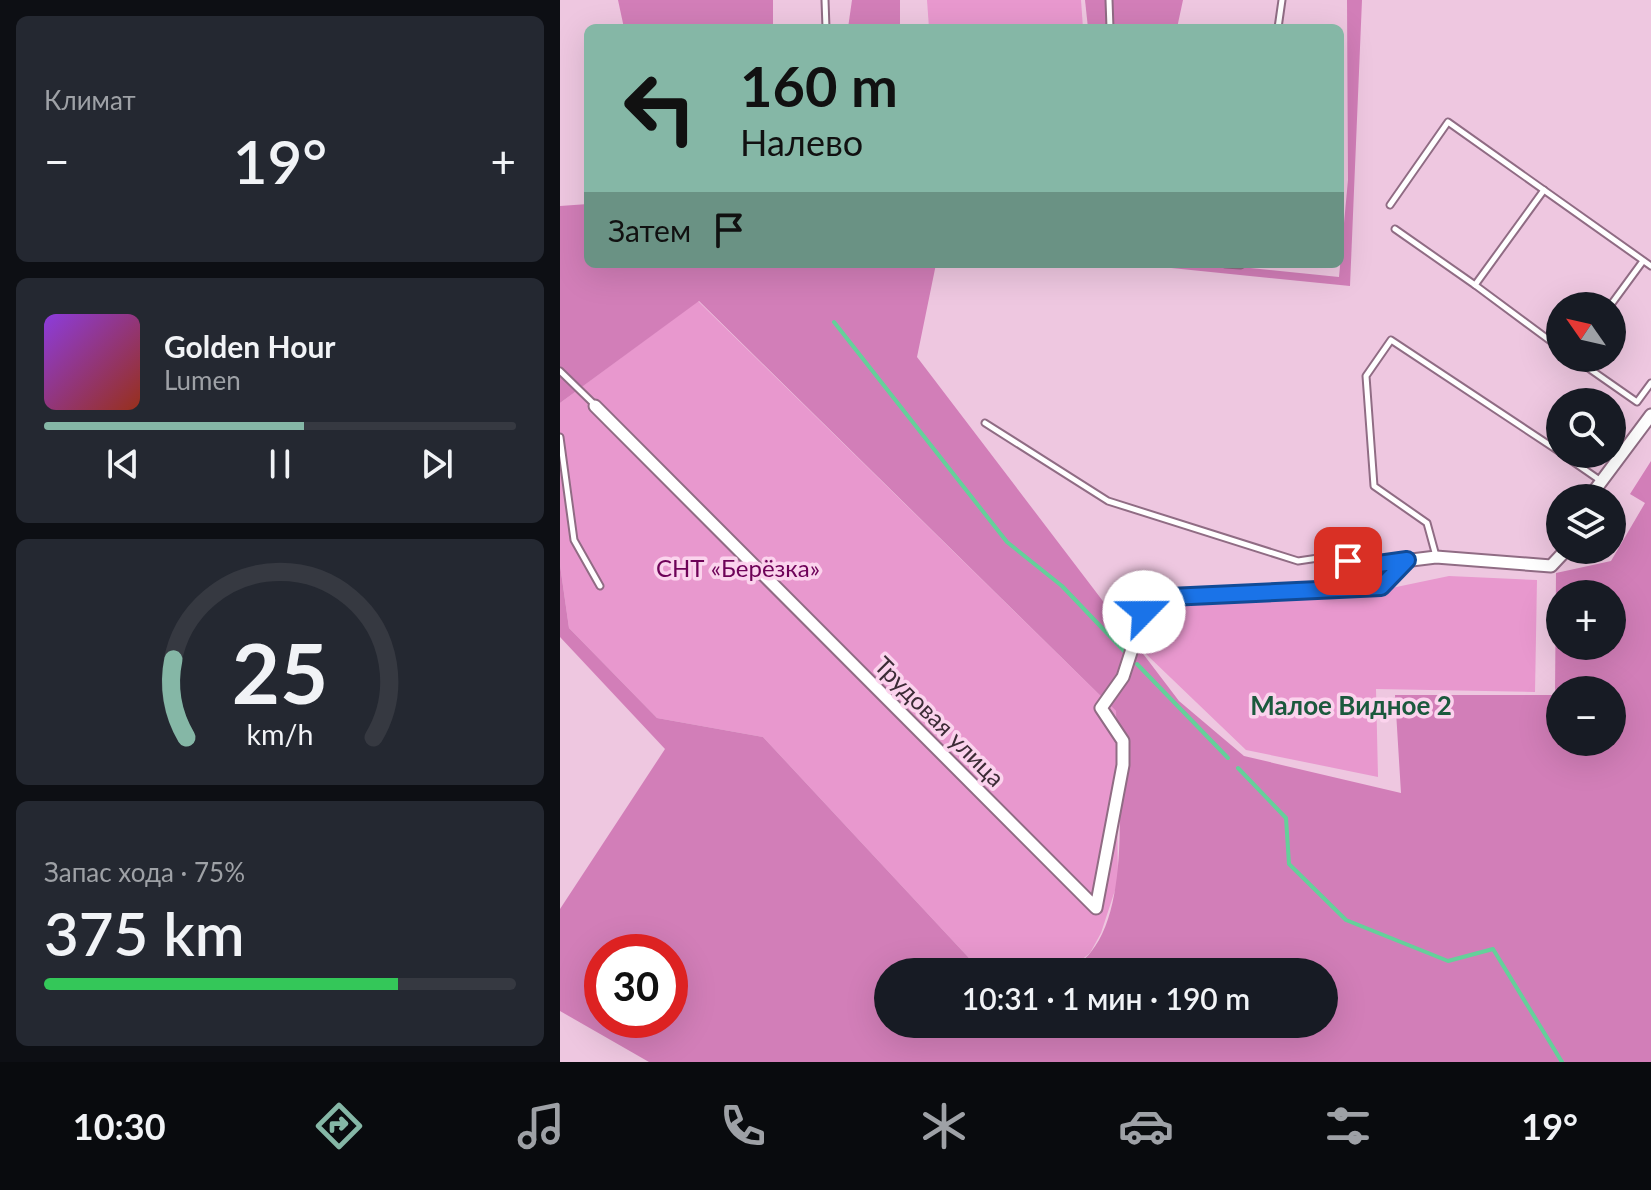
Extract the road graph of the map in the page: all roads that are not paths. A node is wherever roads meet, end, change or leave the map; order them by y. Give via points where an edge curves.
1 (825, 0) edge
2 (1109, 0) edge
3 (1282, 0) edge
4 (826, 24) edge
5 (1110, 24) edge
6 (1279, 24) edge
7 (1544, 190) junction
8 (1390, 205) dead end
9 (1395, 229) dead end
10 (1643, 261) junction
11 (1651, 266) edge
12 (1475, 285) junction
13 (1620, 292) edge
14 (1546, 338) edge
15 (560, 371) edge
16 (1594, 372) edge
17 (1651, 383) edge
18 (595, 406) joint
19 (1651, 415) edge
20 (985, 423) dead end
21 (560, 437) edge
22 (1546, 443) edge
23 (1582, 468) edge
24 (1601, 481) junction
25 (1599, 484) edge
26 (1436, 557) junction
27 (1407, 560) junction
28 (1553, 564) edge
29 (1371, 565) joint
30 (600, 586) dead end

1 - 4 lane
2 - 5 lane
3 - 6 lane
7 - 8 lane via 1448,122
7 - 10 lane
7 - 12 lane
9 - 12 lane
10 - 11 lane
10 - 13 lane
12 - 14 lane
15 - 18 lane
16 - 17 lane via 1637,402
18 - 27 street, Трудовая улица via 1096,908 1123,765 1123,741 1101,708 1123,677 1144,612 1169,597 1381,587
19 - 24 street
20 - 29 lane via 1108,501 1298,561 1325,557
21 - 30 lane via 574,540
22 - 26 lane via 1391,340 1366,376 1374,486 1427,523
23 - 24 lane
24 - 25 street
26 - 27 street
26 - 28 street
27 - 29 street

